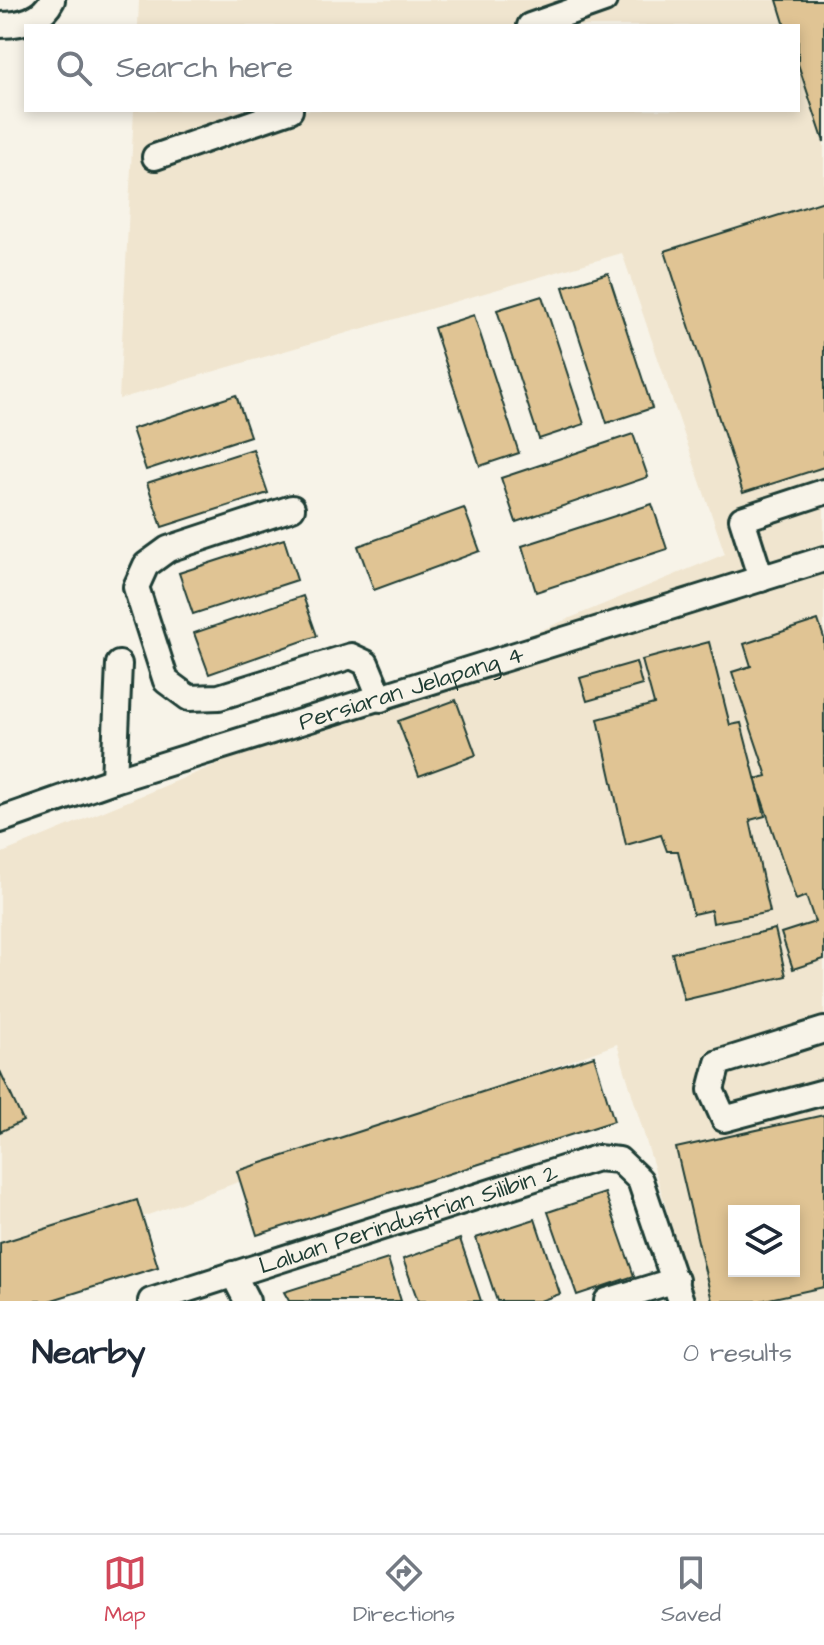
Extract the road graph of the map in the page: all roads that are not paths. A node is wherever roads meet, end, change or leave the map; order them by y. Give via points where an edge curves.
1 (52, 0) edge
2 (604, 0) edge
3 (536, 24) edge
4 (0, 25) edge
5 (284, 112) edge
6 (155, 157) dead end
7 (824, 492) edge
8 (292, 508) dead end
9 (824, 559) edge
10 (761, 579) junction
11 (119, 664) dead end
12 (381, 699) junction
13 (114, 780) junction
14 (0, 820) edge
15 (824, 1030) edge
16 (824, 1092) edge
17 (233, 1274) junction
18 (678, 1291) edge
19 (151, 1301) edge
20 (247, 1301) edge
21 (607, 1301) edge

1 - 4 street via 47,10 20,25
2 - 3 street
5 - 6 street
7 - 10 street via 742,519
8 - 12 street via 168,549 146,565 136,587 166,681 189,698 219,697 351,656 366,663
9 - 10 street, Persiaran Jelapang 4
10 - 12 street, Persiaran Jelapang 4
11 - 13 street
12 - 13 street, Persiaran Jelapang 4
13 - 14 street, Persiaran Jelapang 4
15 - 16 street via 718,1063 711,1090 724,1119
17 - 18 street, Laluan Perindustrian Silibin 2 via 597,1158 619,1160 640,1180
17 - 19 street, Laluan Perindustrian Silibin 2
17 - 20 street
18 - 21 street

